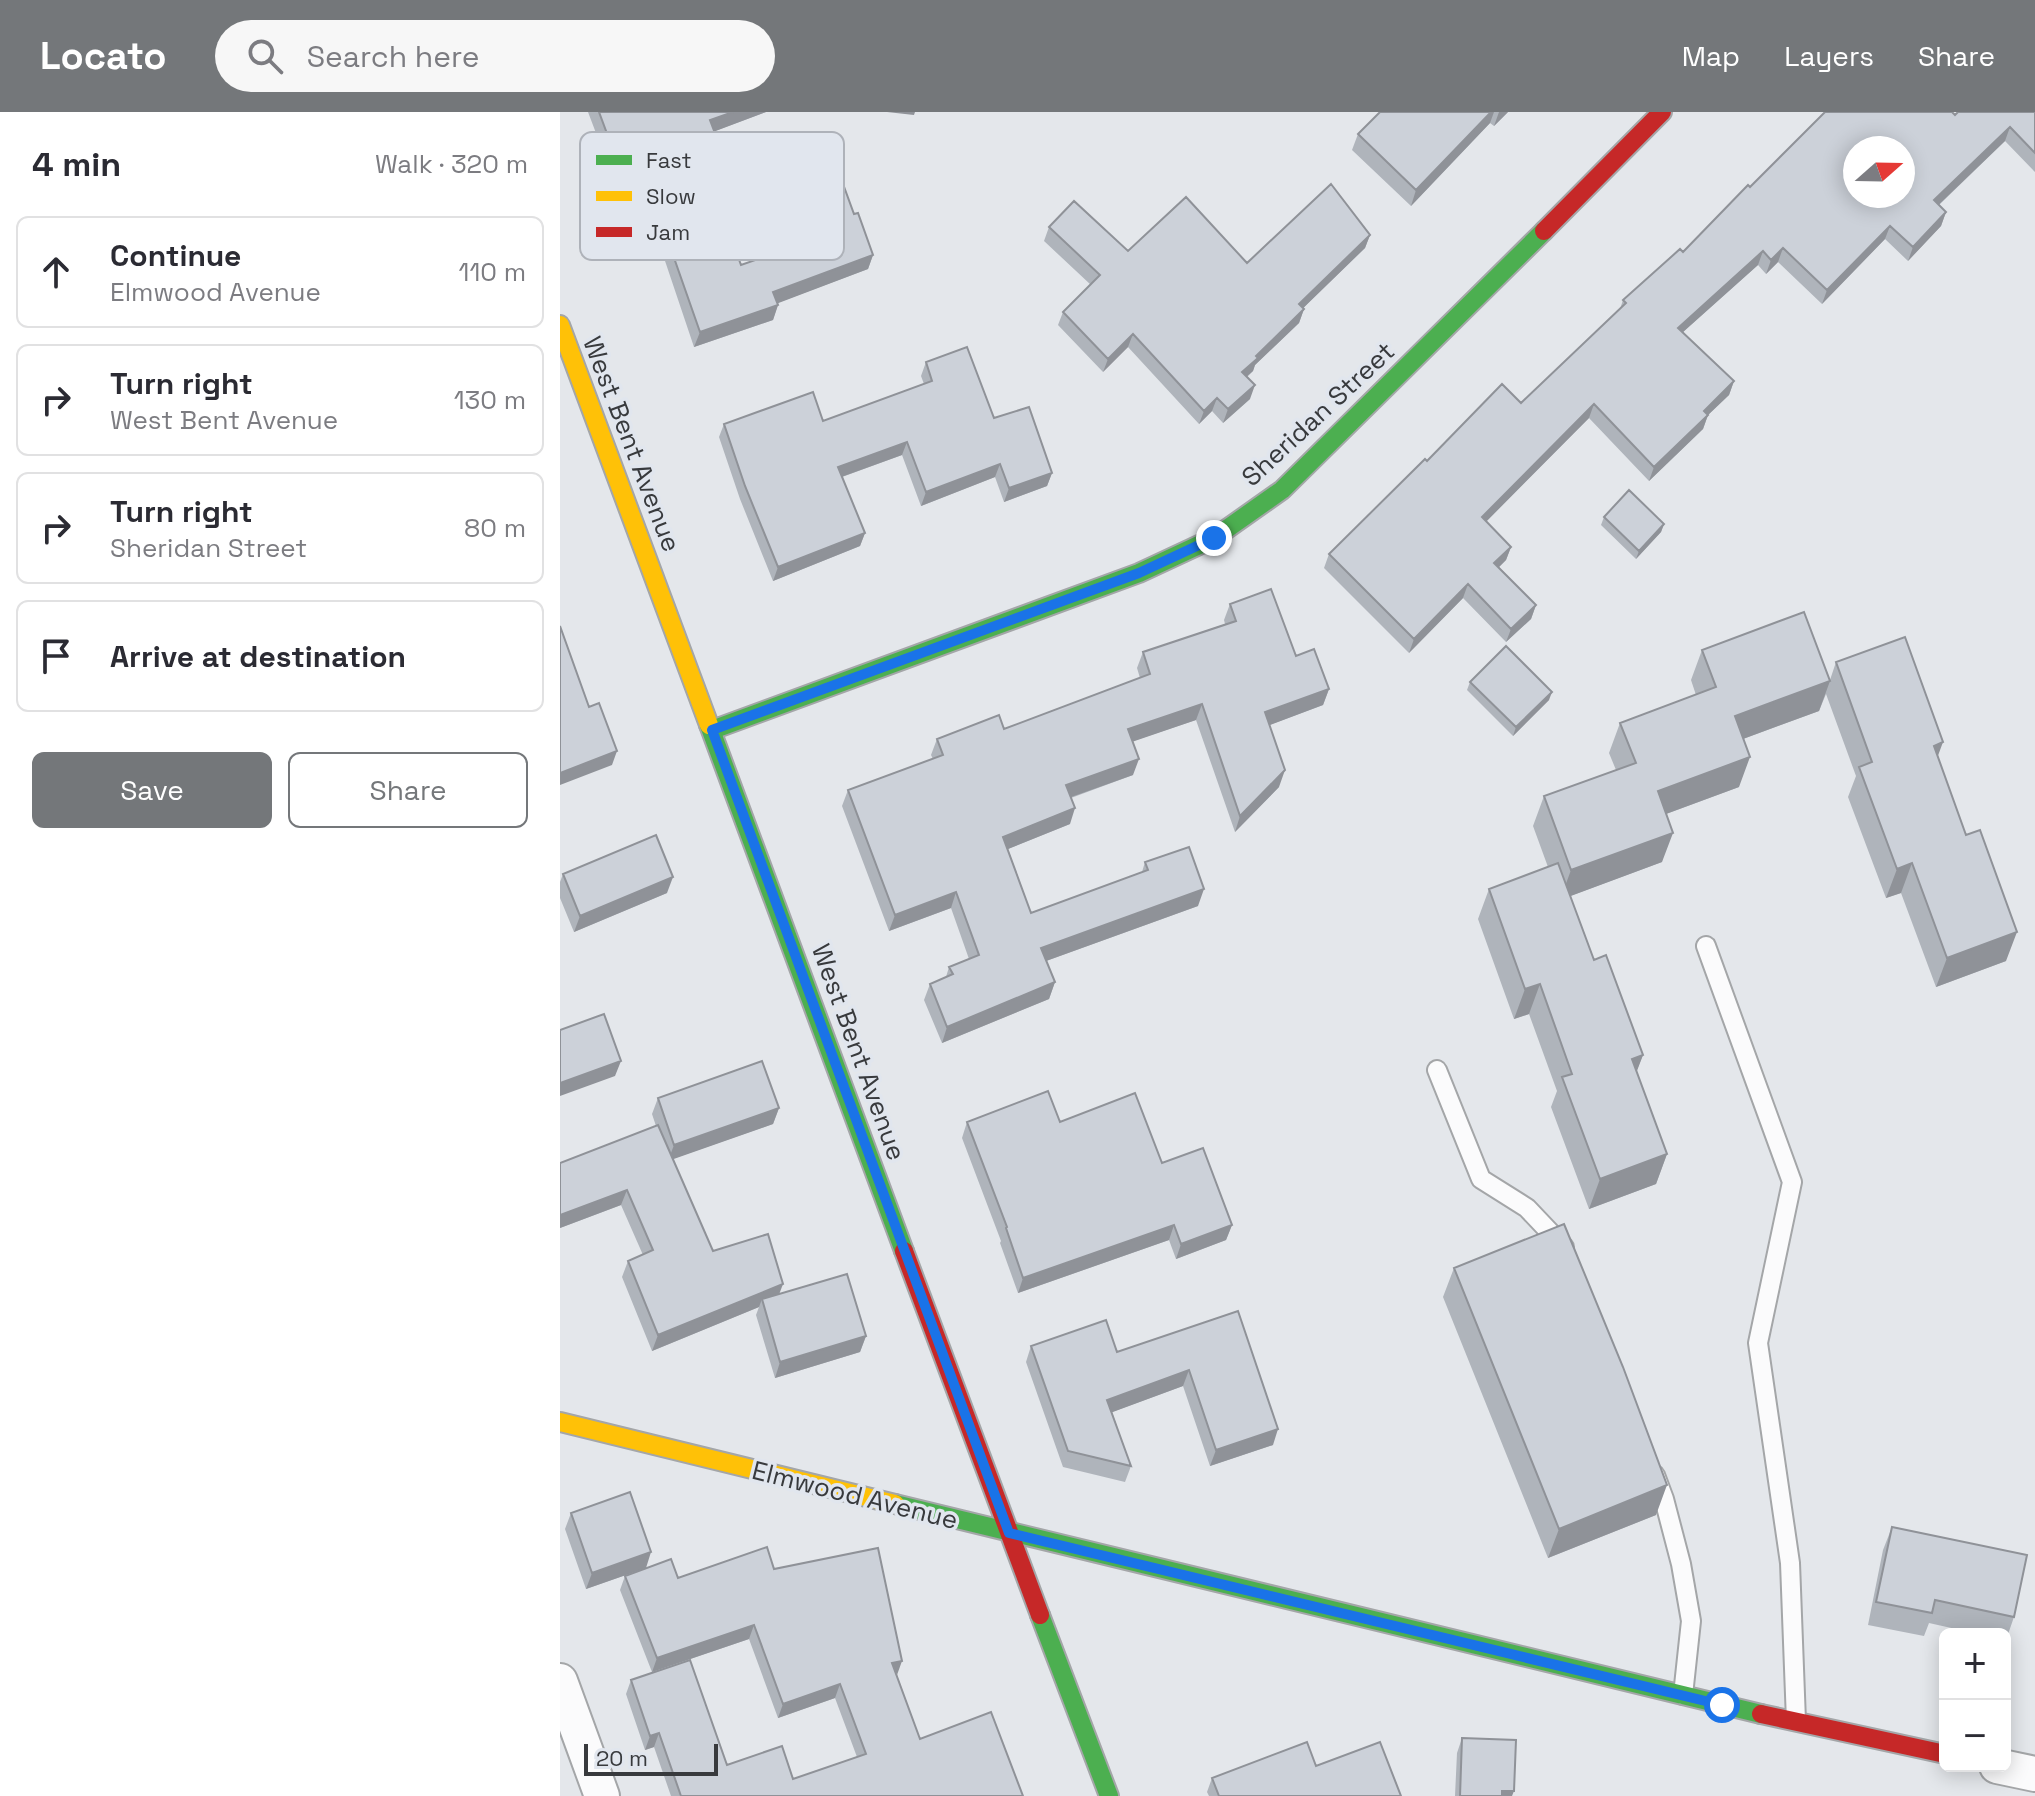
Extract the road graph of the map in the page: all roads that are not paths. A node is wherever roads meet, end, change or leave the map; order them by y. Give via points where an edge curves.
1 (1662, 112) edge
2 (560, 325) edge
3 (712, 730) junction
4 (1706, 946) dead end
5 (1437, 1070) dead end
6 (1572, 1255) edge
7 (560, 1422) edge
8 (1648, 1456) edge
9 (1009, 1533) junction
10 (560, 1681) edge
11 (1683, 1695) junction
12 (1796, 1721) junction
13 (1939, 1753) edge
14 (2011, 1769) edge
15 (2035, 1774) edge
16 (602, 1796) edge
17 (1109, 1796) edge

1 - 3 street, Sheridan Street via 1282,490 1214,538 1139,573
2 - 3 street, West Bent Avenue
3 - 9 street, West Bent Avenue
4 - 12 lane via 1792,1182 1758,1343 1790,1563
5 - 6 lane via 1481,1179 1527,1208
7 - 9 street, Elmwood Avenue
8 - 11 lane via 1681,1564 1691,1621
9 - 11 street, Elmwood Avenue
9 - 17 street, West Bent Avenue
10 - 16 street
11 - 12 street, Elmwood Avenue
12 - 13 street, Elmwood Avenue
14 - 15 street

